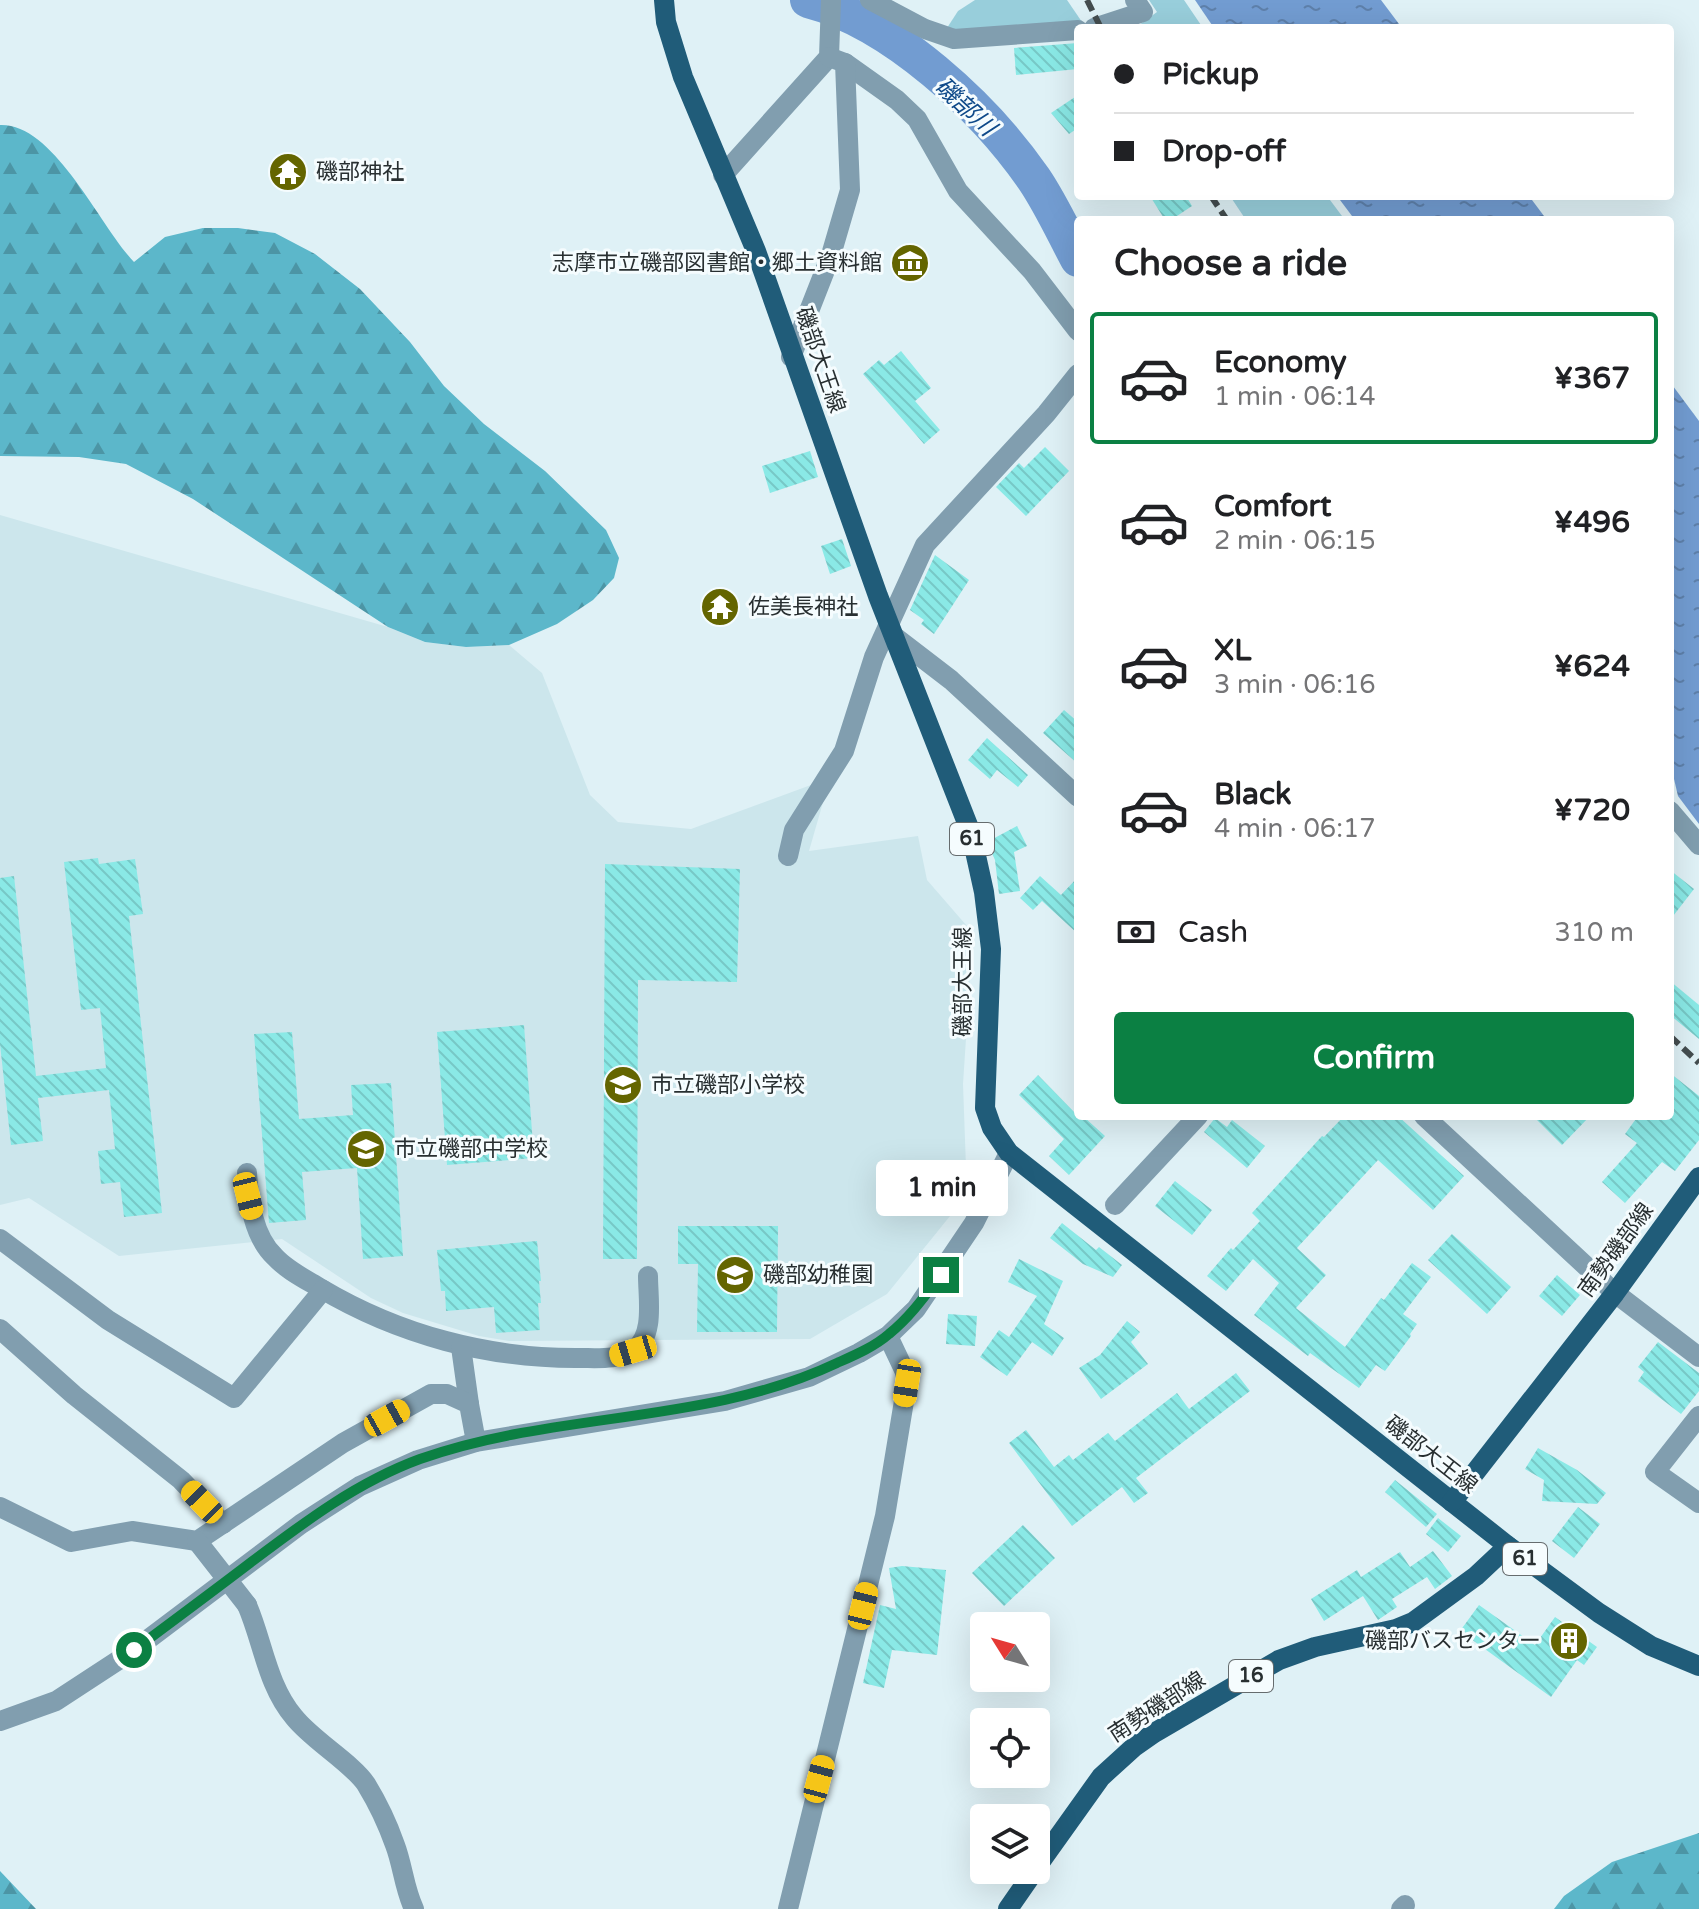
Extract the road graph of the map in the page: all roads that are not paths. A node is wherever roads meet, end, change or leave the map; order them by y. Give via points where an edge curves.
1 (831, 0) edge
2 (870, 0) edge
3 (1135, 0) edge
4 (664, 4) edge
5 (1106, 24) edge
6 (1074, 30) edge
7 (837, 60) junction
8 (723, 175) junction
9 (1074, 326) edge
10 (791, 357) junction
11 (1074, 379) edge
12 (892, 630) junction
13 (1074, 793) edge
14 (1674, 816) edge
15 (1699, 845) edge
16 (788, 856) dead end
17 (1194, 1120) edge
18 (1428, 1120) edge
19 (1009, 1153) junction
20 (247, 1173) dead end
21 (1699, 1177) edge
22 (1115, 1205) dead end
23 (0, 1239) edge
24 (648, 1276) dead end
25 (323, 1290) junction
26 (1615, 1293) junction
27 (0, 1329) edge
28 (888, 1336) junction
29 (461, 1347) junction
30 (1699, 1357) edge
31 (469, 1404) junction
32 (1699, 1416) edge
33 (476, 1442) junction
34 (1452, 1502) junction
35 (1699, 1503) edge
36 (0, 1507) edge
37 (223, 1524) junction
38 (197, 1541) junction
39 (1508, 1546) junction
40 (1699, 1666) edge
41 (0, 1721) edge
42 (1050, 1848) edge
43 (1025, 1884) edge
44 (414, 1909) edge
45 (788, 1909) edge
46 (1008, 1909) edge

1 - 7 street
2 - 6 street via 954,39
3 - 5 street via 1143,12
4 - 8 main road, 磯部大王線 / 61 via 683,77
7 - 8 street
7 - 9 street via 917,119 958,191
7 - 10 street via 850,190
8 - 10 main road, 磯部大王線 / 61
10 - 12 main road, 磯部大王線 / 61
11 - 12 street via 925,545
12 - 13 street
12 - 16 street via 874,657 844,751 794,830
12 - 19 main road, 磯部大王線 / 61 via 971,833 991,949 984,1097 988,1120
14 - 15 street
17 - 22 street
18 - 26 street
19 - 28 street via 941,1275
19 - 34 main road, 磯部大王線 / 61
20 - 25 street via 248,1196 263,1242 276,1258
21 - 26 main road, 南勢磯部線
23 - 25 street via 108,1320 234,1398
24 - 29 street via 647,1336 633,1351 611,1358 536,1358
25 - 29 street via 354,1308
26 - 30 street
26 - 34 main road, 南勢磯部線
27 - 37 street via 181,1480
28 - 33 street via 809,1377 725,1401
28 - 45 street via 907,1383 885,1516
29 - 31 street
31 - 33 street
31 - 37 street via 447,1394 431,1394 343,1443
32 - 35 street via 1655,1472
33 - 41 street via 360,1486 56,1701
34 - 39 main road, 磯部大王線 / 61
36 - 38 street via 71,1542 132,1531
37 - 38 street
38 - 44 street, bridge via 247,1605 281,1699 311,1735 364,1782 396,1845
39 - 40 main road, 磯部大王線 / 61 via 1651,1646
39 - 42 main road, 南勢磯部線 / 16 via 1413,1622 1279,1660 1154,1733 1101,1777
43 - 46 main road, 南勢磯部線 / 16

